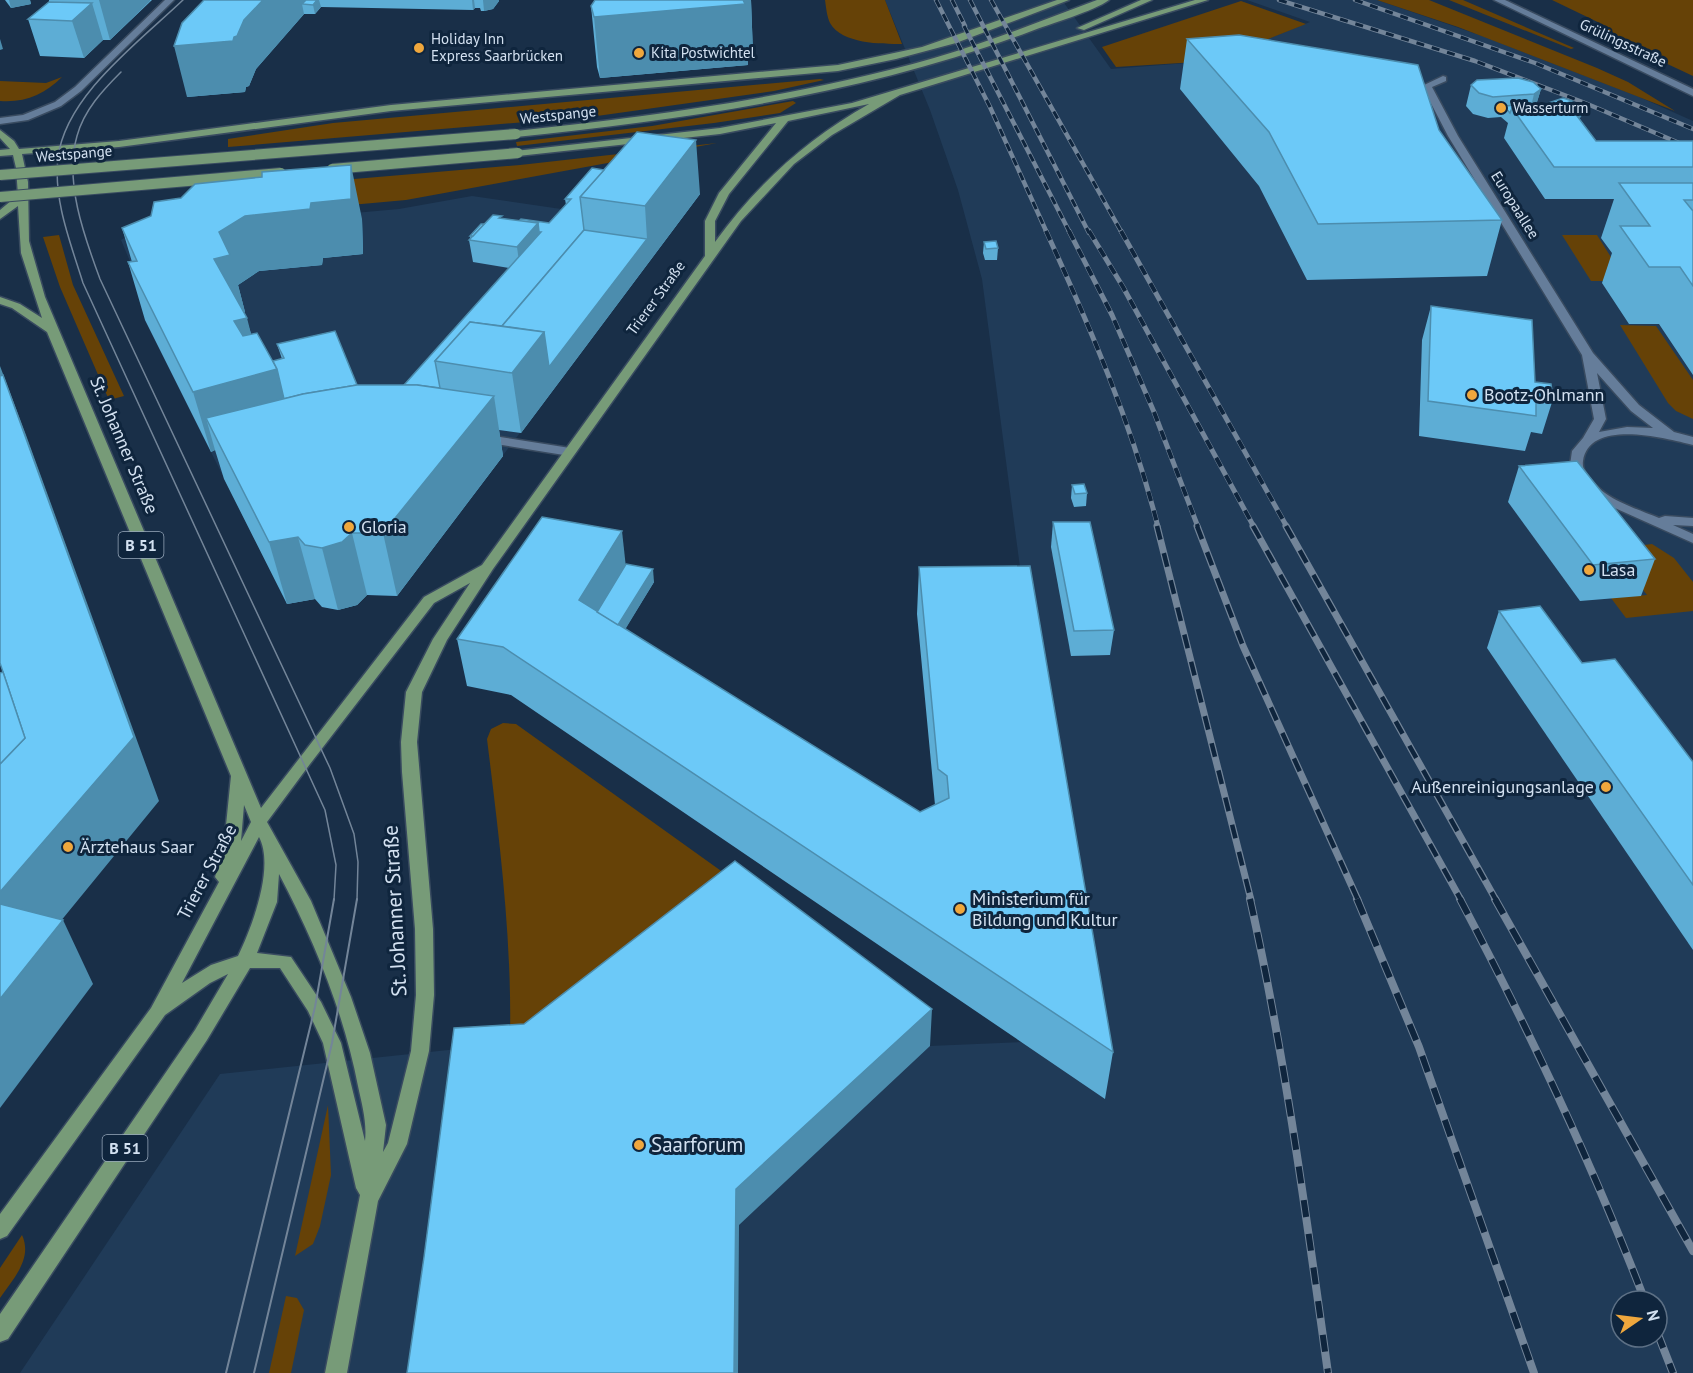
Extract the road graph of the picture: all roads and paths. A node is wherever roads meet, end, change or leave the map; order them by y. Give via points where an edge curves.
1 (170, 0) edge
2 (1065, 0) edge
3 (1105, 0) edge
4 (1148, 0) edge
5 (1204, 0) edge
6 (1488, 0) edge
7 (1503, 2) edge
8 (1018, 55) junction
9 (1443, 78) dead end
10 (1693, 93) edge
11 (896, 94) junction
12 (0, 121) edge
13 (783, 121) junction
14 (0, 133) edge
15 (0, 153) edge
16 (17, 153) junction
17 (318, 170) edge
18 (294, 172) edge
19 (0, 175) edge
20 (0, 197) edge
21 (21, 197) junction
22 (0, 216) edge
23 (710, 256) junction
24 (0, 300) edge
25 (52, 330) junction
26 (1588, 355) junction
27 (1669, 434) junction
28 (467, 436) edge
29 (1588, 440) junction
30 (1693, 441) edge
31 (570, 452) junction
32 (1630, 512) junction
33 (1693, 522) edge
34 (1693, 539) edge
35 (488, 567) junction
36 (410, 721) joint
37 (238, 775) junction
38 (259, 822) junction
39 (273, 849) junction
40 (213, 912) junction
41 (245, 960) junction
42 (157, 1013) junction
43 (368, 1200) junction
44 (0, 1230) edge
45 (0, 1332) edge
46 (336, 1373) edge

1 - 12 street via 58,104 25,118
2 - 16 main road, Westspange via 935,47 838,68 392,108 178,137
3 - 19 main road, Westspange, bridge via 940,60 825,88 649,120
4 - 8 main road, Westspange
5 - 8 main road, Westspange
6 - 7 street, Grülingsstraße
7 - 10 street, Grülingsstraße
8 - 11 main road, Westspange
9 - 26 street, Europaallee via 1427,86 1453,136
11 - 13 main road, Westspange
11 - 23 main road, Trierer Straße via 837,126 786,164 763,187
13 - 17 main road, Westspange, bridge via 659,139
13 - 23 main road via 724,193 710,221
14 - 16 main road, St. Johanner Straße / B 51
15 - 16 main road, Westspange
16 - 21 main road, St. Johanner Straße / B 51 via 23,177
18 - 20 main road, bridge
21 - 22 main road
21 - 25 main road, St. Johanner Straße / B 51 via 30,269
23 - 31 main road, Trierer Straße
24 - 25 main road
25 - 37 main road, St. Johanner Straße / B 51
26 - 27 street, Europaallee via 1635,408
26 - 29 street, Europaallee via 1600,419
27 - 29 street, Europaallee via 1623,430
27 - 30 street, Europaallee
28 - 31 street
29 - 32 street, Europaallee via 1578,451 1576,465 1582,480 1602,497
31 - 35 main road, Trierer Straße
32 - 33 street, Europaallee via 1658,520
32 - 34 street, Europaallee
35 - 36 main road, Trierer Straße via 424,668 414,692
35 - 38 main road, Trierer Straße via 429,600
36 - 43 main road, St. Johanner Straße via 425,995 420,1051 397,1144
37 - 38 main road, St. Johanner Straße / B 51
37 - 40 main road, St. Johanner Straße / B 51 via 232,845
38 - 39 main road, St. Johanner Straße / B 51
38 - 40 main road, Trierer Straße
39 - 41 main road, B 51 via 268,902
39 - 43 main road, B 51 via 325,953 361,1053 376,1125
40 - 42 main road, Trierer Straße / B 51
41 - 42 main road via 204,976
41 - 43 main road via 285,962 315,1007 335,1054
41 - 45 main road, B 51 via 201,1035
42 - 44 main road, Trierer Straße / B 51
43 - 46 main road, St. Johanner Straße / B 51

